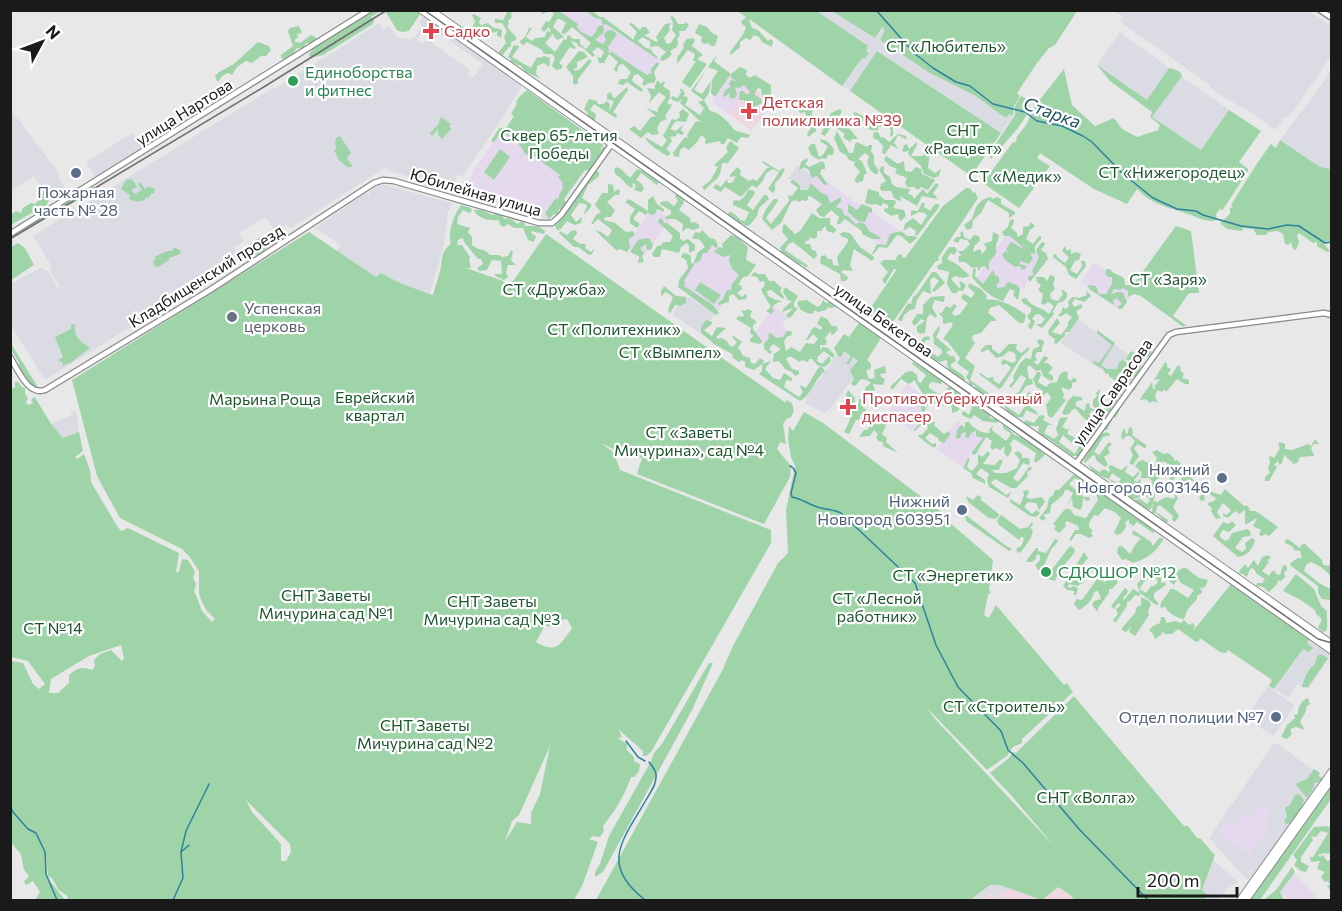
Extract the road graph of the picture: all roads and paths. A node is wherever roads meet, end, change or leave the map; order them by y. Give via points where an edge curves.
1 (369, 10) edge
2 (421, 10) edge
3 (431, 10) edge
4 (1320, 10) edge
5 (1332, 18) edge
6 (613, 142) junction
7 (387, 180) joint
8 (10, 234) edge
9 (1332, 315) edge
10 (10, 357) edge
11 (1074, 467) junction
12 (1332, 644) edge
13 (1332, 651) edge
14 (1332, 771) edge
15 (1332, 779) edge
16 (1240, 900) edge
17 (1246, 900) edge

1 - 8 street, улица Нартова
2 - 6 main road, улица Бекетова
3 - 6 main road, улица Бекетова
4 - 5 street
6 - 7 street, Юбилейная улица via 557,219 548,224
6 - 11 main road, улица Бекетова
7 - 10 street, Кладбищенский проезд via 374,183 207,292 45,390 37,392 28,386
9 - 11 street, улица Саврасова via 1169,335
11 - 12 main road, улица Бекетова
11 - 13 main road, улица Бекетова
14 - 16 main road
15 - 17 main road

